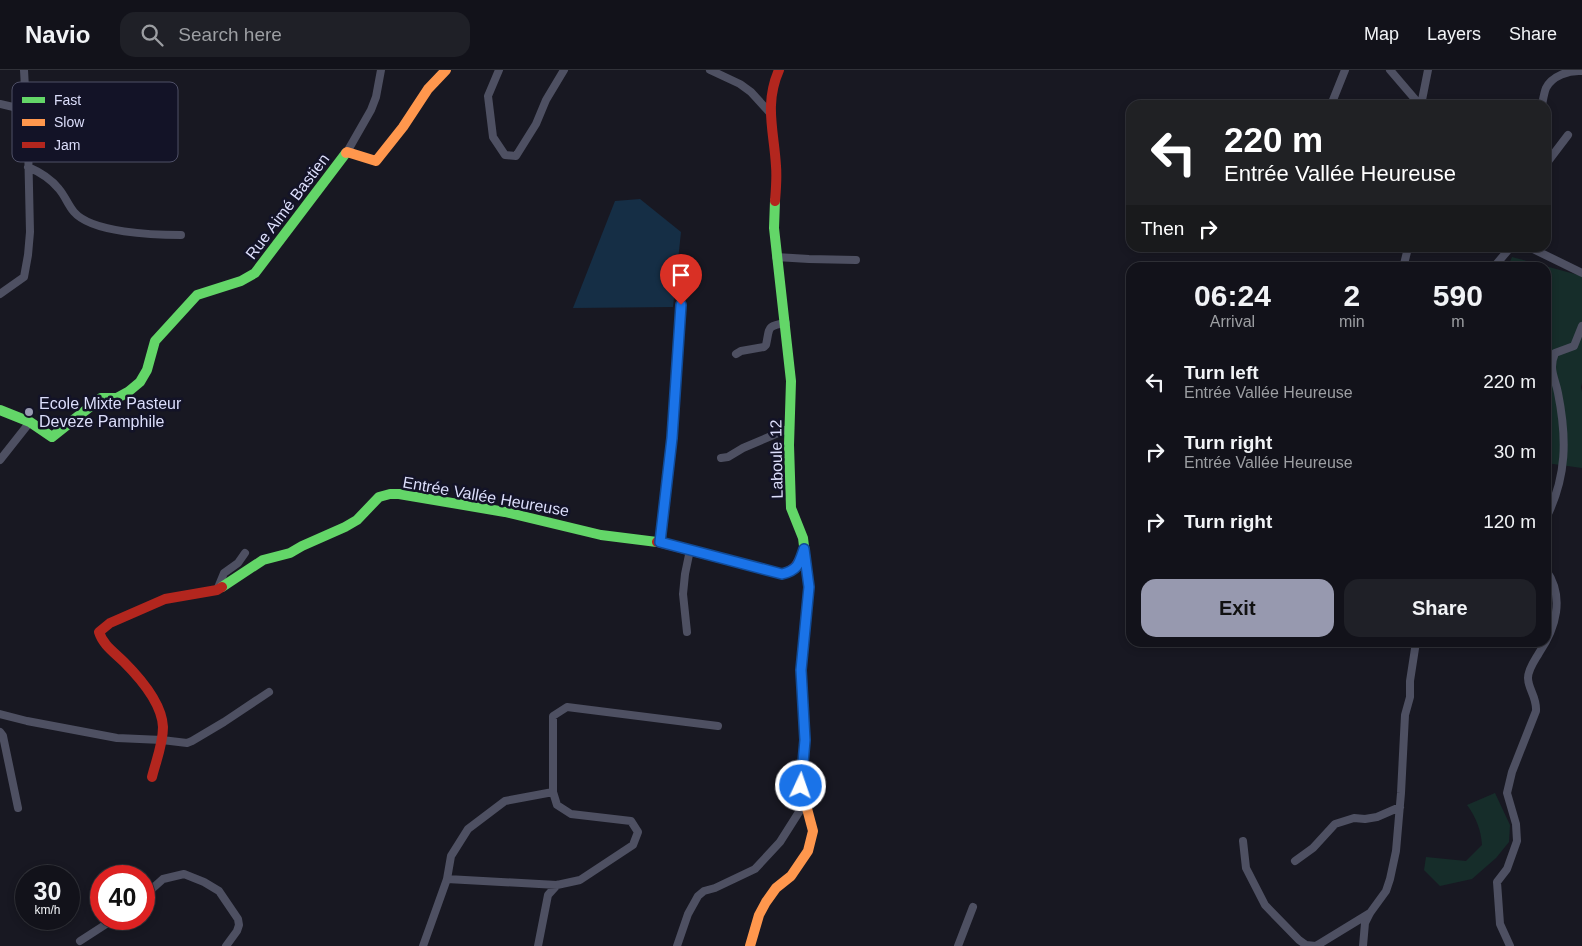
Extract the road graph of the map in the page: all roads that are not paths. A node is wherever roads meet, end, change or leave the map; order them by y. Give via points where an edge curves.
1 (381, 70) edge
2 (446, 70) edge
3 (499, 70) edge
4 (564, 70) edge
5 (710, 70) edge
6 (779, 70) edge
7 (1345, 70) edge
8 (1390, 70) edge
9 (1428, 70) edge
10 (1582, 71) edge
11 (771, 91) junction
12 (756, 96) junction
13 (1333, 100) edge
14 (1416, 100) edge
15 (1421, 100) edge
16 (1543, 100) edge
17 (771, 114) junction
18 (1568, 134) dead end
19 (347, 152) junction
20 (1551, 157) edge
21 (28, 162) edge
22 (28, 167) junction
23 (181, 235) dead end
24 (1507, 252) edge
25 (1540, 252) edge
26 (776, 257) junction
27 (856, 260) dead end
28 (1498, 262) edge
29 (1582, 273) edge
30 (682, 289) dead end
31 (0, 294) edge
32 (786, 323) junction
33 (1582, 326) edge
34 (736, 354) dead end
35 (0, 410) edge
36 (30, 422) junction
37 (790, 428) junction
38 (721, 458) dead end
39 (0, 460) edge
40 (1551, 508) edge
41 (660, 542) junction
42 (804, 549) junction
43 (690, 550) junction
44 (245, 553) dead end
45 (1551, 579) edge
46 (217, 590) junction
47 (687, 632) dead end
48 (1551, 633) edge
49 (1415, 647) edge
50 (1543, 647) edge
51 (269, 692) dead end
52 (0, 714) edge
53 (718, 726) dead end
54 (0, 732) edge
55 (162, 740) junction
56 (152, 777) dead end
57 (553, 792) junction
58 (806, 801) junction
59 (1400, 807) junction
60 (18, 808) dead end
61 (1242, 841) dead end
62 (1295, 861) dead end
63 (448, 879) junction
64 (557, 885) junction
65 (155, 886) edge
66 (973, 907) dead end
67 (1370, 913) junction
68 (97, 930) edge
69 (80, 941) dead end
70 (226, 946) edge
71 (423, 946) edge
72 (538, 946) edge
73 (677, 946) edge
74 (750, 946) edge
75 (958, 946) edge
76 (1362, 946) edge
77 (1510, 946) edge

1 - 19 street via 371,110
2 - 19 street, Rue Aimé Bastien via 423,95 376,161
3 - 4 street via 488,96 493,137 505,156 516,156
5 - 12 street via 740,84
6 - 11 street, Laboule 12
7 - 13 street
8 - 14 street
9 - 15 street
10 - 16 street via 1562,74 1551,81
11 - 12 street
11 - 17 street, Laboule 12
12 - 17 street
17 - 26 street, Laboule 12 via 777,176 774,212
18 - 20 street
19 - 36 street, Rue Aimé Bastien via 255,273 196,296 161,334 155,341 140,382 118,398 101,398 52,436
21 - 22 street
22 - 23 street via 41,173 59,189 74,212 94,224 133,233
22 - 31 street via 30,232 24,277
24 - 28 street
25 - 29 street
26 - 27 street
26 - 32 street, Laboule 12
30 - 41 street via 672,438
32 - 34 street via 769,328 764,347
32 - 37 street, Laboule 12 via 791,381
33 - 40 street via 1574,346 1555,352 1552,362 1565,443 1559,487
35 - 36 street, Rue Aimé Bastien
36 - 39 street
37 - 38 street
37 - 42 street, Laboule 12 via 792,508
41 - 43 street, Entrée Vallée Heureuse
41 - 46 street, Entrée Vallée Heureuse via 602,535 505,512 390,494 379,497 344,527 290,553 262,560
42 - 43 street, Entrée Vallée Heureuse via 798,565 782,574
42 - 58 street, Laboule 12 via 809,587 801,670 805,740 801,786
43 - 47 street via 683,594
44 - 46 street via 238,563 224,572
45 - 48 street via 1556,613
46 - 55 street, Entrée Vallée Heureuse via 165,599 110,623 99,632 108,646 136,673 151,696 163,725
49 - 59 street via 1405,715
50 - 77 street via 1528,678 1536,711 1507,793 1517,841 1514,855 1497,882 1500,924
51 - 55 street via 192,741
52 - 55 street via 117,738
53 - 57 street via 567,707 553,716
54 - 60 street
55 - 56 street
57 - 63 street via 505,801 468,829 451,856
57 - 64 street via 557,805 571,814 631,821 638,832 633,845 580,880
58 - 73 street via 780,842 755,869 698,896
58 - 74 street, Laboule 12 via 813,831 808,850 791,876 766,902
59 - 62 street via 1377,817 1354,818 1335,824 1313,848
59 - 67 street via 1390,879 1386,891
61 - 67 street via 1246,868 1265,905 1306,945 1316,946
63 - 64 street
63 - 71 street
64 - 72 street via 548,895
65 - 70 street via 163,879 184,874 219,892 239,926
66 - 75 street
67 - 76 street via 1365,923
68 - 69 street

